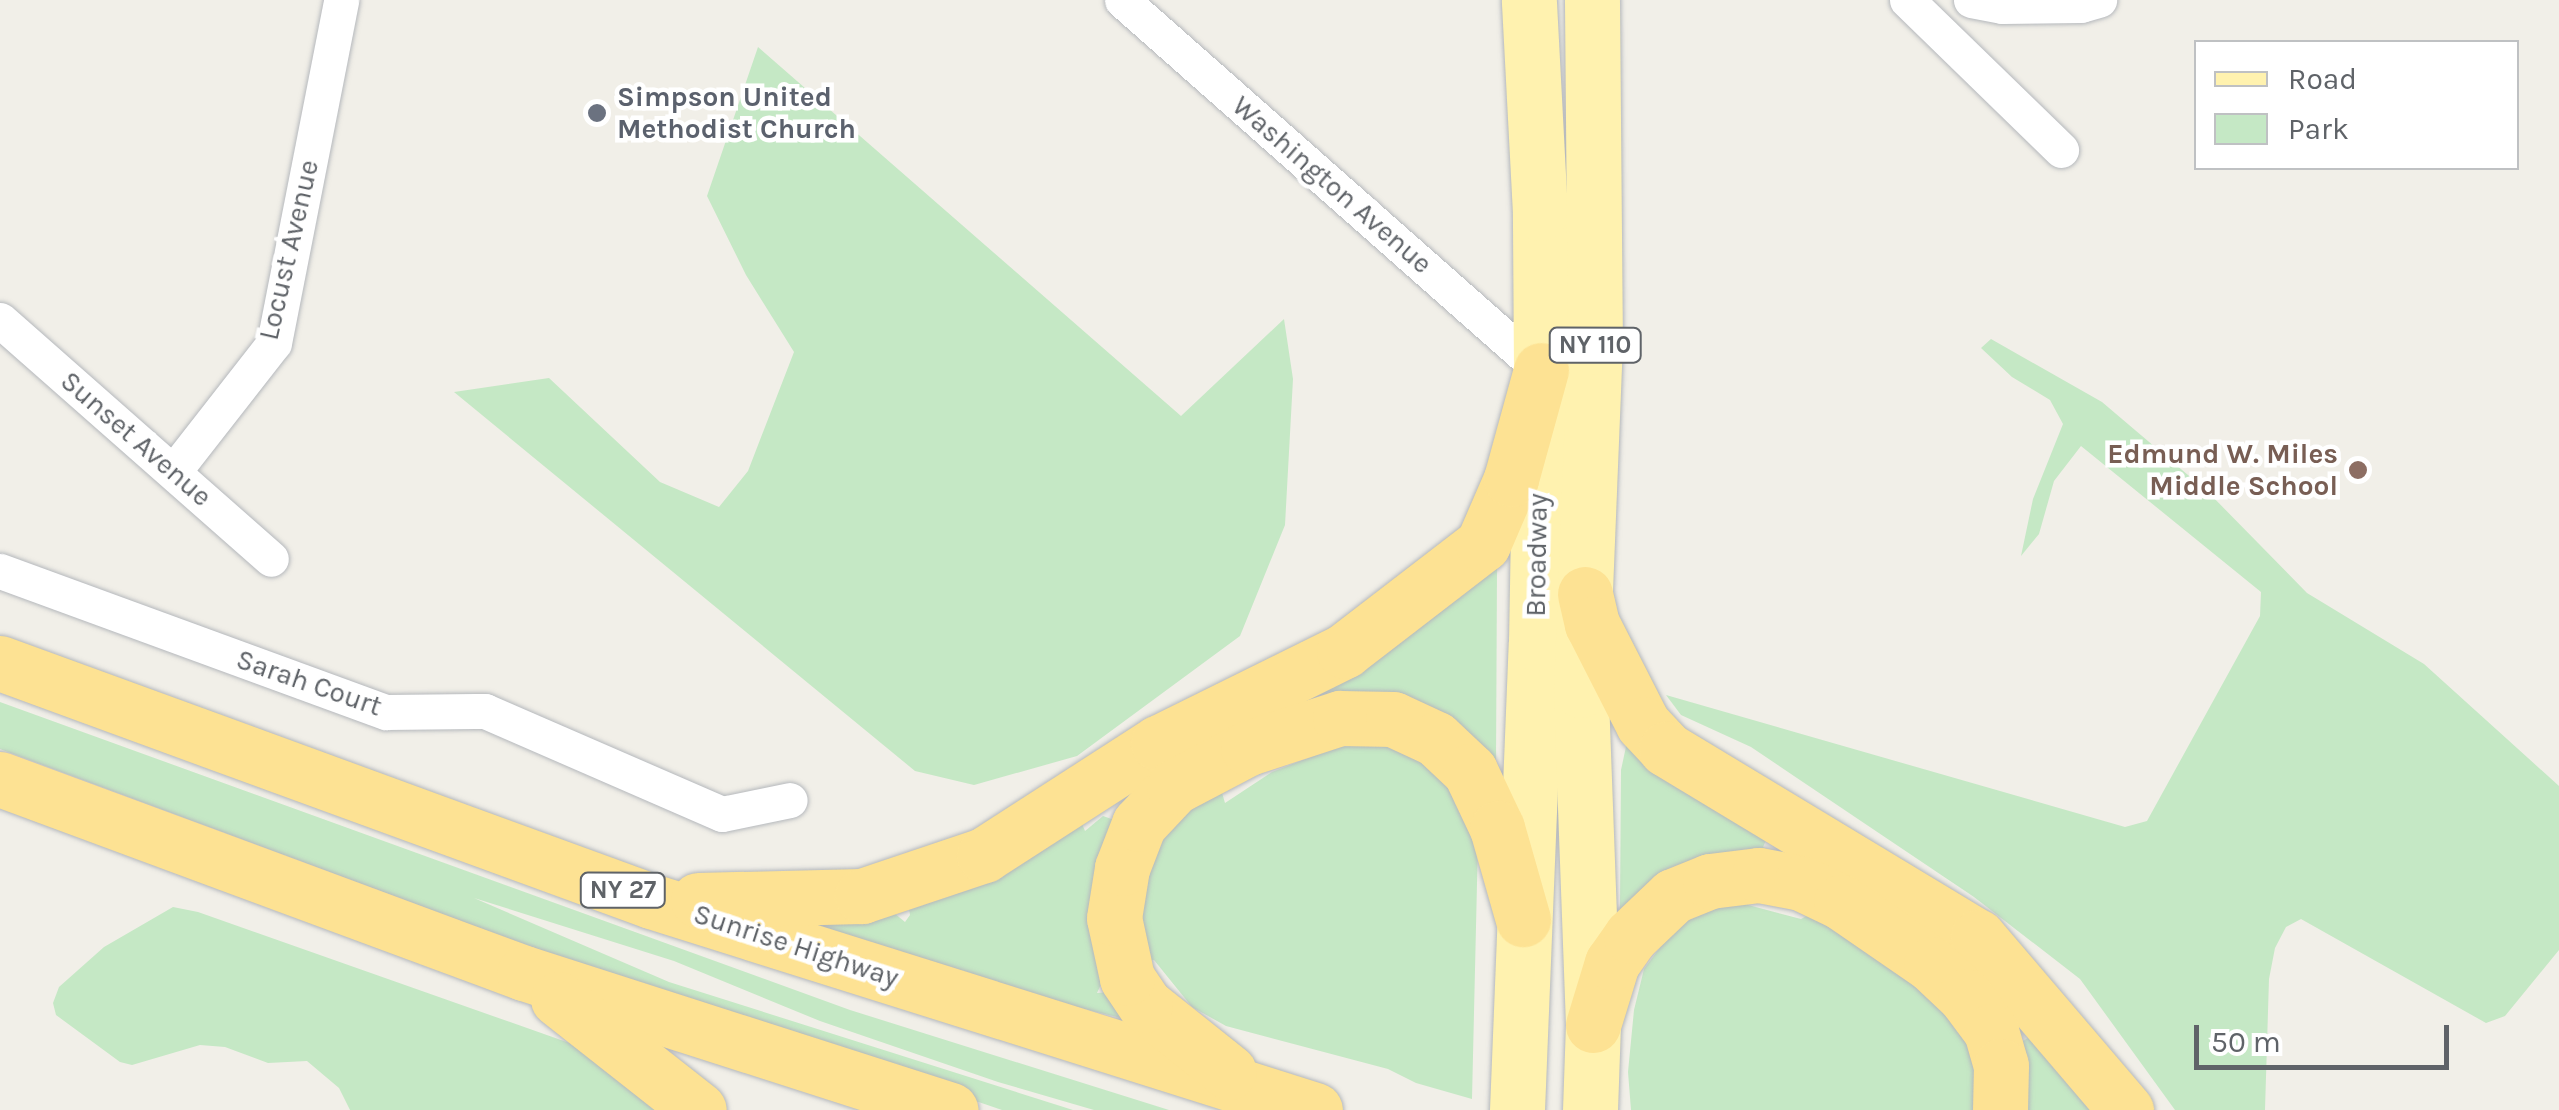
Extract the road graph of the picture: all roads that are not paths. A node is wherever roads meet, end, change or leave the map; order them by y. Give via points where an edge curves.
1 (340, 0) edge
2 (1122, 0) edge
3 (1529, 0) edge
4 (1592, 0) edge
5 (1907, 0) edge
6 (1971, 0) edge
7 (2099, 0) edge
8 (2061, 150) dead end
9 (0, 320) edge
10 (1541, 370) junction
11 (174, 470) junction
12 (271, 559) dead end
13 (0, 571) edge
14 (1585, 594) junction
15 (0, 662) edge
16 (0, 778) edge
17 (790, 800) dead end
18 (652, 900) junction
19 (1523, 919) junction
20 (524, 973) junction
21 (1593, 1025) junction
22 (1517, 1086) edge
23 (1255, 1092) junction
24 (1591, 1097) edge
25 (699, 1110) edge
26 (950, 1110) edge
27 (1315, 1110) edge
28 (2000, 1110) edge
29 (2126, 1110) edge

1 - 11 street, Locust Avenue via 274,343
2 - 10 street, Washington Avenue
3 - 10 main road, Broadway / NY 110
4 - 14 main road, Broadway / NY 110 via 1596,347
5 - 8 street
6 - 7 street via 2002,6
9 - 11 street, Sunset Avenue
10 - 18 highway via 1511,478 1483,544 1344,651 1158,743 984,855 891,889 862,896
10 - 19 main road, Broadway / NY 110
11 - 12 street, Sunset Avenue
13 - 17 street, Sarah Court via 386,712 485,711 722,814
14 - 21 main road, Broadway / NY 110 via 1581,690
14 - 29 highway via 1592,624 1643,724 1666,749 1978,937
15 - 18 highway, Sunrise Highway / NY 27
16 - 20 highway
18 - 23 highway, Sunrise Highway / NY 27
19 - 22 main road, Broadway / NY 110
19 - 23 highway via 1497,828 1470,771 1436,739 1393,720 1340,718 1248,748 1174,787 1139,824 1122,868 1114,918 1127,978 1144,1005
20 - 25 highway
20 - 26 highway
21 - 24 main road, Broadway / NY 110
21 - 28 highway via 1612,963 1673,896 1710,881 1760,875 1801,883 1842,902 1931,964 1964,996 1991,1031 2002,1066
23 - 27 highway, Sunrise Highway / NY 27

